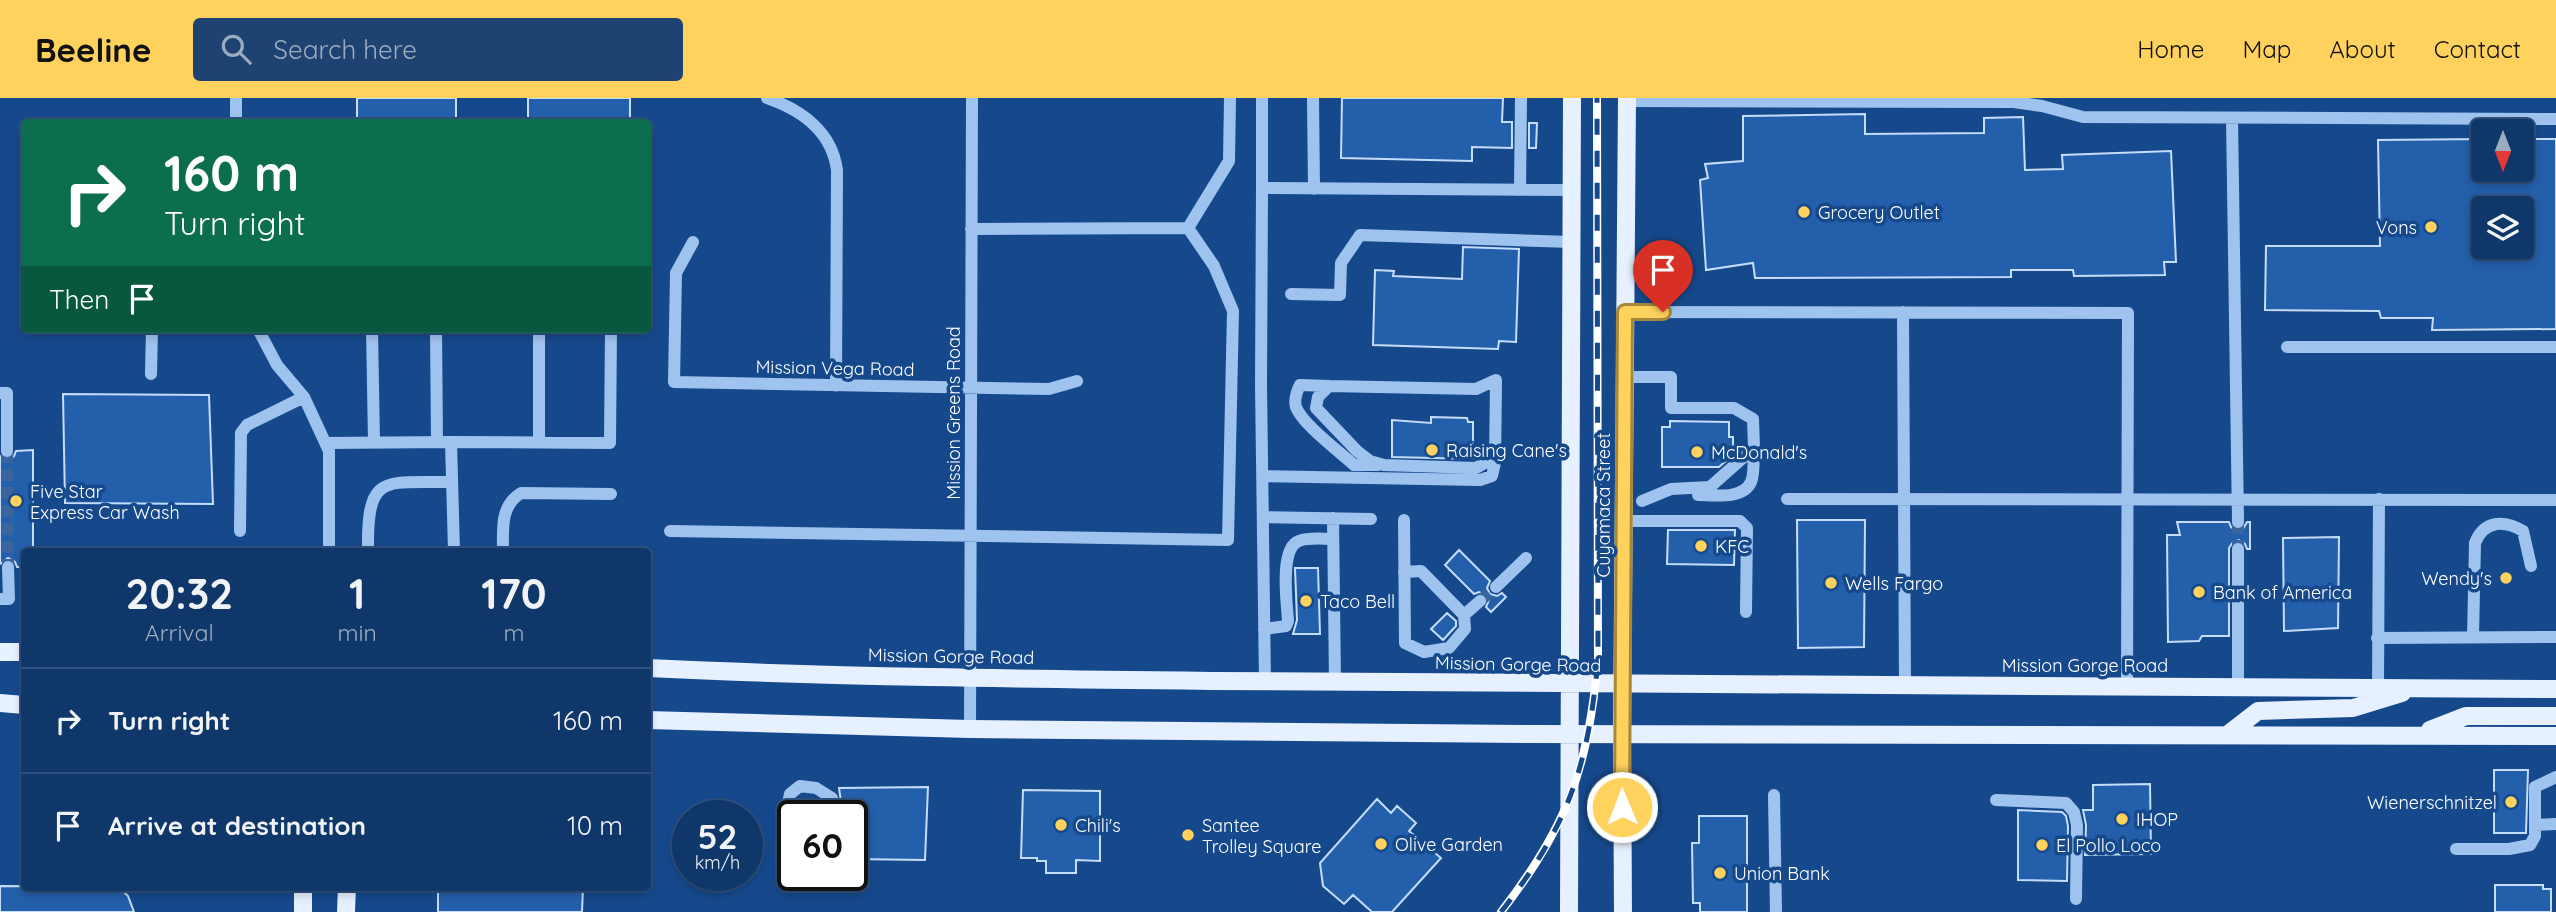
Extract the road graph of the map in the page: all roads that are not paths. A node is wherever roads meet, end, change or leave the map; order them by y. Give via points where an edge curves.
1 (236, 98) edge
2 (767, 98) edge
3 (972, 98) edge
4 (1230, 98) edge
5 (1262, 98) edge
6 (1313, 98) edge
7 (1521, 98) edge
8 (1572, 98) edge
9 (1627, 100) edge
10 (2232, 118) junction
11 (236, 119) edge
12 (2556, 119) edge
13 (1262, 188) junction
14 (1314, 189) junction
15 (1520, 190) junction
16 (1572, 190) junction
17 (1188, 228) junction
18 (971, 229) junction
19 (694, 242) dead end
20 (1572, 242) junction
21 (1291, 294) dead end
22 (1625, 312) junction
23 (1902, 312) junction
24 (152, 333) edge
25 (260, 333) edge
26 (372, 333) edge
27 (436, 333) edge
28 (539, 333) edge
29 (611, 333) edge
30 (2287, 346) dead end
31 (2556, 347) edge
32 (151, 374) dead end
33 (1625, 377) junction
34 (1077, 381) dead end
35 (836, 386) junction
36 (1329, 386) junction
37 (971, 389) junction
38 (0, 393) edge
39 (304, 397) junction
40 (374, 442) junction
41 (437, 442) junction
42 (451, 442) junction
43 (539, 442) junction
44 (326, 443) junction
45 (1495, 448) junction
46 (1754, 448) junction
47 (8, 451) dead end
48 (1384, 466) junction
49 (1262, 476) junction
50 (452, 482) junction
51 (611, 494) dead end
52 (1659, 495) junction
53 (2238, 498) junction
54 (1787, 499) dead end
55 (1904, 499) junction
56 (2128, 499) junction
57 (2379, 499) junction
58 (2556, 500) edge
59 (1642, 501) dead end
60 (1263, 517) junction
61 (1333, 518) junction
62 (1371, 519) dead end
63 (1404, 520) dead end
64 (1623, 521) junction
65 (2238, 522) tunnel mouth
66 (240, 531) dead end
67 (670, 531) dead end
68 (970, 537) junction
69 (1333, 539) junction
70 (329, 548) edge
71 (368, 548) edge
72 (454, 548) edge
73 (503, 548) edge
74 (2238, 549) tunnel mouth
75 (1525, 558) dead end
76 (2531, 566) dead end
77 (8, 567) tunnel mouth
78 (1404, 572) junction
79 (1496, 587) tunnel mouth
80 (0, 598) edge
81 (1480, 601) tunnel mouth
82 (1746, 612) dead end
83 (1464, 615) junction
84 (1264, 629) junction
85 (2473, 637) junction
86 (2556, 637) edge
87 (2377, 638) junction
88 (0, 652) edge
89 (21, 652) edge
90 (651, 668) edge
91 (970, 678) junction
92 (1265, 682) junction
93 (1335, 682) junction
94 (2238, 685) junction
95 (1570, 686) junction
96 (1622, 686) junction
97 (1905, 686) junction
98 (2127, 686) junction
99 (2378, 687) junction
100 (2419, 688) junction
101 (2556, 690) edge
102 (0, 703) edge
103 (21, 705) edge
104 (2556, 716) edge
105 (651, 720) edge
106 (970, 729) junction
107 (1570, 734) junction
108 (1622, 734) junction
109 (2227, 734) junction
110 (2417, 734) junction
111 (2556, 736) edge
112 (2556, 777) edge
113 (1774, 795) dead end
114 (789, 800) edge
115 (832, 800) edge
116 (1996, 800) dead end
117 (2556, 824) edge
118 (2535, 825) junction
119 (2456, 849) dead end
120 (303, 891) edge
121 (347, 891) edge
122 (2076, 899) dead end
123 (303, 912) edge
124 (346, 912) edge
125 (1569, 912) edge
126 (1623, 912) edge
127 (1776, 912) edge

1 - 11 street
2 - 35 street via 790,108 820,131 834,152
3 - 18 street, Mission Greens Road
4 - 17 street via 1229,161
5 - 13 street
6 - 14 street
7 - 15 street
8 - 16 main road, Cuyamaca Street
9 - 10 street via 2014,102 2083,117
9 - 22 main road, Cuyamaca Street
10 - 12 street
10 - 53 street
13 - 14 street
13 - 49 street
14 - 15 street
15 - 16 street
16 - 20 main road, Cuyamaca Street
17 - 18 street
17 - 68 street via 1214,266 1233,311 1228,540
18 - 37 street, Mission Greens Road
19 - 35 street, Mission Vega Road via 676,273 674,382
20 - 21 street via 1360,235 1342,263 1340,295
20 - 95 main road, Cuyamaca Street
22 - 23 street
22 - 33 main road, Cuyamaca Street
23 - 55 street
23 - 56 street via 2128,313
24 - 32 street
25 - 39 street via 277,365
26 - 40 street
27 - 41 street
28 - 43 street
29 - 43 street via 610,443
30 - 31 street
33 - 46 street via 1671,377 1671,408 1734,408 1753,418
33 - 64 main road, Cuyamaca Street
34 - 37 street, Mission Vega Road via 1049,389
35 - 37 street, Mission Vega Road
36 - 45 street via 1476,389 1496,380
36 - 48 street via 1318,397 1316,408 1357,451
36 - 48 street via 1300,385 1296,407 1310,426 1354,465
37 - 68 street, Mission Greens Road
38 - 47 street via 7,393
39 - 44 street
39 - 66 street via 247,425 241,433
40 - 41 street
40 - 44 street
41 - 42 street
42 - 43 street
42 - 50 street
44 - 70 street
45 - 48 street via 1488,461 1476,468
45 - 49 street via 1492,476 1480,480
46 - 52 street via 1710,488 1671,489
46 - 52 street via 1751,482 1742,491
49 - 60 street
50 - 71 street via 396,483 381,488 368,516
50 - 72 street
51 - 73 street via 521,493 506,507
52 - 59 street
53 - 56 street
53 - 57 street
53 - 65 street
54 - 55 street
55 - 56 street
55 - 97 street
56 - 98 street
57 - 58 street
57 - 87 street
60 - 61 street
60 - 84 street
61 - 62 street
61 - 69 street
63 - 78 street
64 - 82 street via 1740,521 1747,528
64 - 96 main road, Cuyamaca Street
67 - 68 street
68 - 91 street, Mission Greens Road
69 - 84 street via 1293,544 1286,559 1288,621 1281,628
69 - 93 street
74 - 94 street
75 - 79 street
76 - 85 street via 2524,531 2497,523 2482,529 2475,543
77 - 80 street via 9,599
78 - 83 street via 1420,571
78 - 83 street via 1405,643 1424,652 1448,648 1465,629
81 - 83 street
84 - 92 street
85 - 86 street
85 - 87 street
87 - 99 street
88 - 89 main road
90 - 91 main road, Mission Gorge Road
91 - 92 main road, Mission Gorge Road
91 - 106 street, Mission Greens Road
92 - 93 main road, Mission Gorge Road
93 - 95 main road, Mission Gorge Road
94 - 98 main road, Mission Gorge Road
94 - 99 main road, Mission Gorge Road
95 - 96 main road, Mission Gorge Road
95 - 107 main road, Cuyamaca Street
96 - 97 main road, Mission Gorge Road
96 - 108 main road, Cuyamaca Street
97 - 98 main road, Mission Gorge Road
99 - 100 main road, Mission Gorge Road
100 - 101 main road, Mission Gorge Road
100 - 109 main road via 2353,708 2258,711
102 - 103 main road
104 - 110 main road via 2466,716
105 - 106 main road
106 - 107 main road
107 - 108 main road
107 - 125 main road, Cuyamaca Street
108 - 109 main road
108 - 126 main road, Cuyamaca Street
109 - 110 main road
110 - 111 main road
112 - 118 street via 2535,787
113 - 127 street
114 - 115 street via 800,786 816,788
116 - 122 street via 2066,803 2074,812
117 - 118 street
118 - 119 street via 2530,845
120 - 123 main road
121 - 124 main road

